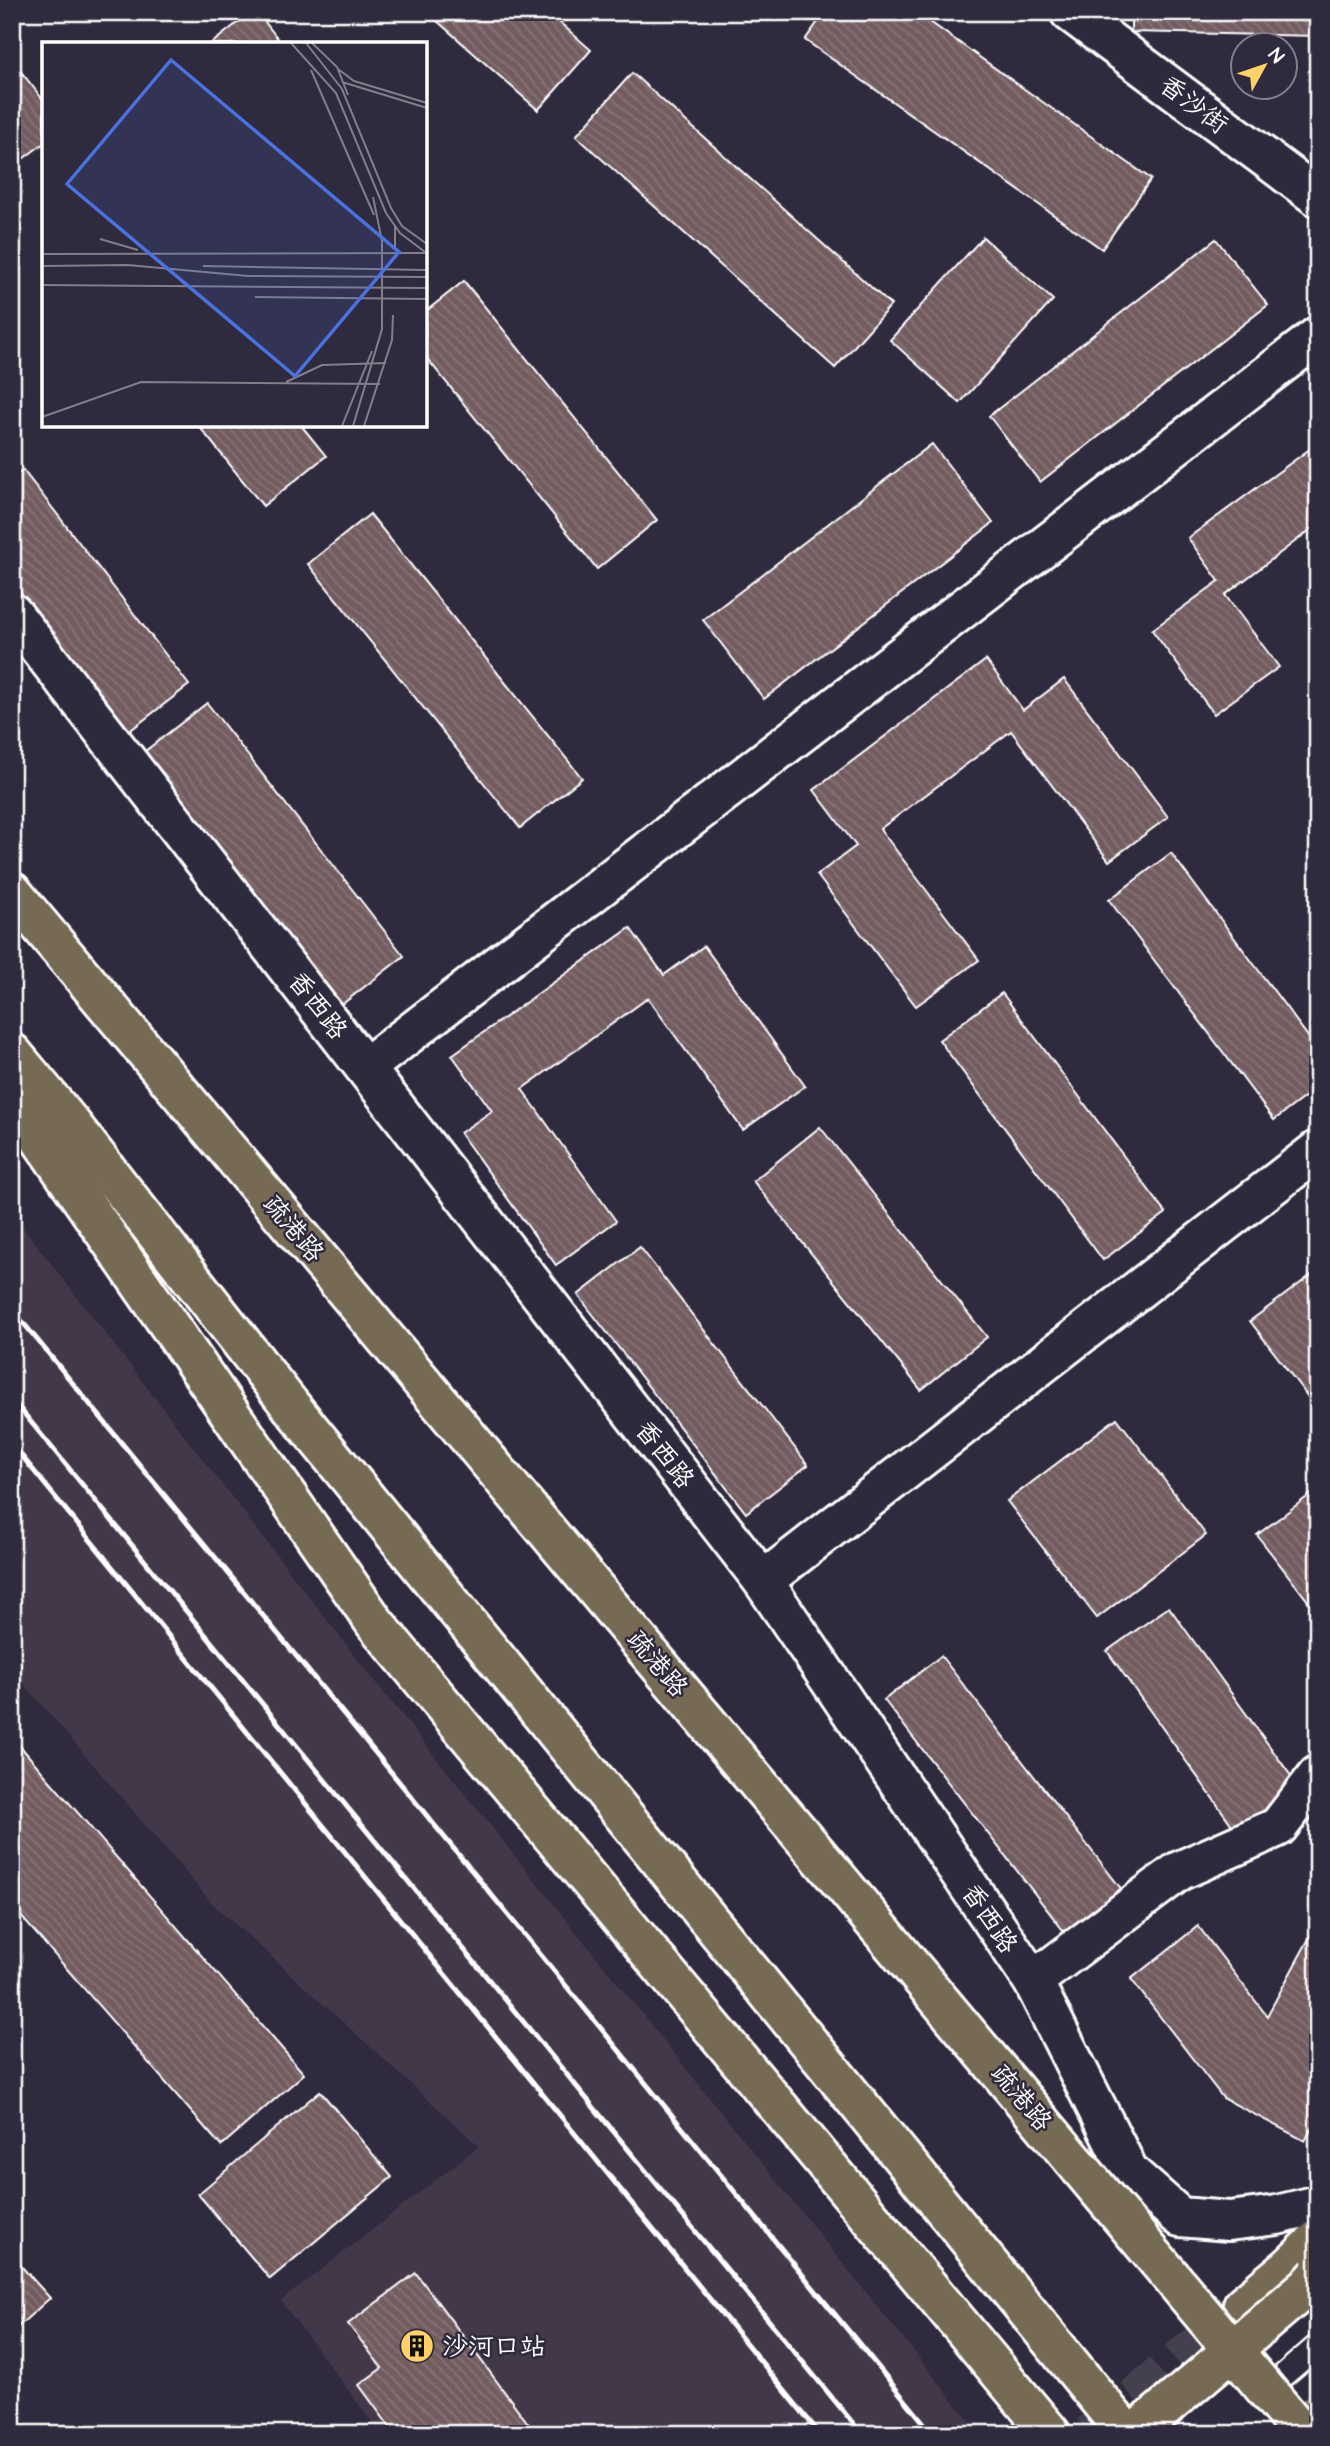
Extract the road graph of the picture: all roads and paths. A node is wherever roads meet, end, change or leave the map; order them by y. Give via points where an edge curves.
1 (1070, 12) edge
2 (1318, 197) edge
3 (1318, 336) edge
4 (12, 613) edge
5 (12, 892) edge
6 (12, 1053) edge
7 (366, 1067) junction
8 (12, 1098) edge
9 (1318, 1150) edge
10 (763, 1581) junction
11 (1318, 1775) edge
12 (1033, 1981) junction
13 (1318, 2205) edge
14 (1318, 2239) edge
15 (1318, 2275) edge
16 (1243, 2305) tunnel mouth
17 (1318, 2315) edge
18 (1266, 2360) dead end
19 (1318, 2376) edge
20 (1311, 2413) edge
21 (1051, 2434) edge
22 (1127, 2434) edge
23 (1133, 2434) edge

1 - 2 street, 香沙街
3 - 7 street
4 - 7 street, 香西路
5 - 20 main road, 疏港路, bridge via 1080,2168
6 - 22 main road, bridge via 290,1405
7 - 10 street, 香西路
8 - 21 main road via 375,1623
9 - 10 street
10 - 12 street, 香西路
11 - 12 street via 1278,1828 1180,1871
12 - 13 street, 香西路 via 1129,2172 1180,2217 1229,2221
14 - 16 main road
15 - 23 main road, bridge
17 - 18 lane
19 - 20 lane

